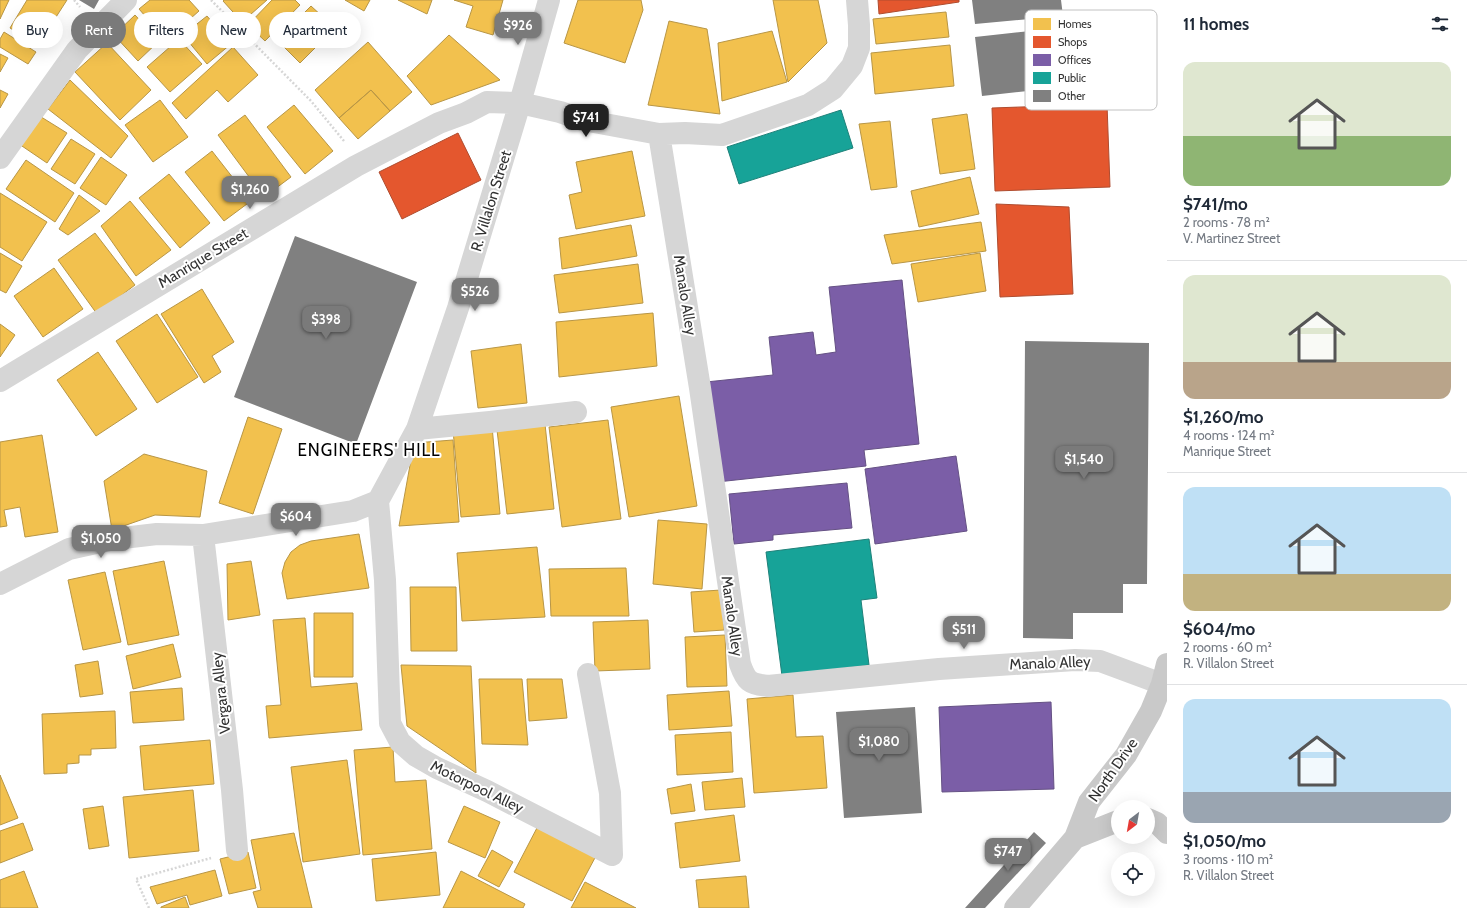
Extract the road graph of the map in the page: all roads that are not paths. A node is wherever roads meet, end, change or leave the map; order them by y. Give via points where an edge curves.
1 (126, 0) edge
2 (549, 0) edge
3 (857, 0) edge
4 (520, 103) junction
5 (659, 134) junction
6 (0, 158) edge
7 (0, 381) edge
8 (576, 412) dead end
9 (417, 428) junction
10 (378, 501) junction
11 (203, 535) junction
12 (0, 584) edge
13 (588, 674) dead end
14 (1164, 674) edge
15 (1155, 822) edge
16 (1111, 825) edge
17 (1167, 833) edge
18 (1076, 838) junction
19 (237, 850) road end
20 (1015, 908) edge

1 - 6 street via 77,50
2 - 4 street, R. Villalon Street
3 - 5 street, Manrique Street via 859,48 852,66 833,89 808,105 722,135
4 - 5 street, Manrique Street via 583,120
4 - 7 street, Manrique Street via 487,102 439,123 362,164
4 - 9 street, R. Villalon Street via 458,308
5 - 14 street, Manalo Alley via 700,388 740,664 745,677 755,685 768,686 939,669 1075,660 1100,661
8 - 9 street
9 - 10 street, R. Villalon Street
10 - 11 street via 353,510
10 - 13 street, Motorpool Alley via 385,580 390,723 400,742 436,768 612,855 610,793
11 - 12 street via 157,534 114,539 69,549
11 - 19 street, Vergara Alley
14 - 18 main road, North Drive via 1151,711 1126,755 1089,802
15 - 17 main road
16 - 18 main road
18 - 20 main road, North Drive

